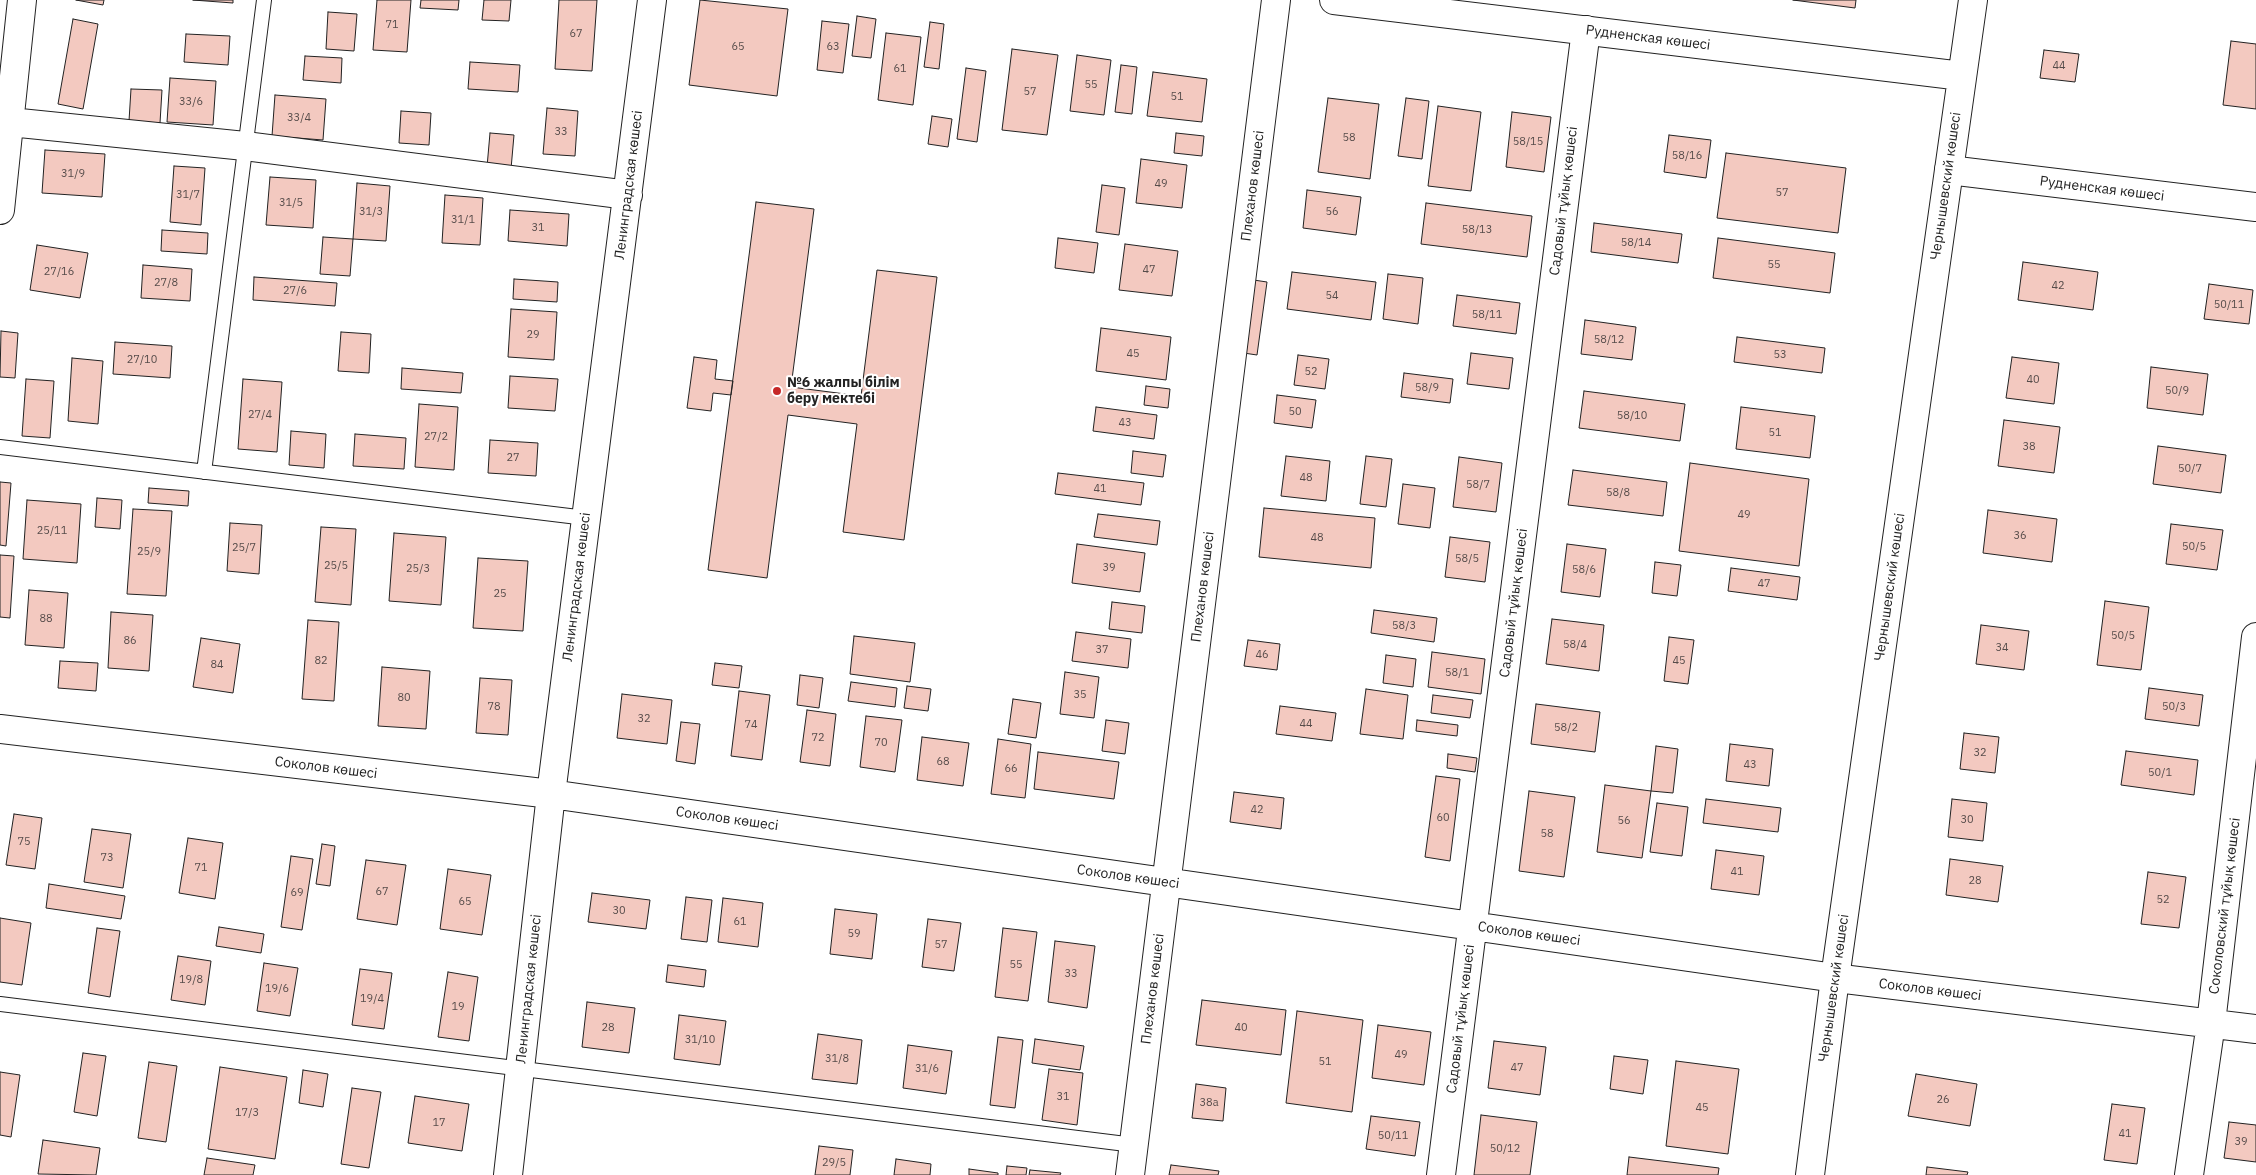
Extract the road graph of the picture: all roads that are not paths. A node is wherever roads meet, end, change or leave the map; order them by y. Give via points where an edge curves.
1 (22, 0) edge
2 (264, 0) edge
3 (652, 0) edge
4 (1276, 0) edge
5 (1973, 0) edge
6 (1343, 1) edge
7 (1586, 30) junction
8 (1962, 76) junction
9 (10, 122) junction
10 (245, 146) junction
11 (1949, 170) junction
12 (628, 195) junction
13 (2256, 207) edge
14 (0, 210) edge
15 (0, 447) edge
16 (204, 472) junction
17 (586, 518) junction
18 (2256, 637) edge
19 (0, 729) edge
20 (551, 794) junction
21 (1166, 882) junction
22 (1473, 926) junction
23 (1835, 978) junction
24 (0, 1004) edge
25 (2211, 1024) junction
26 (2256, 1029) edge
27 (520, 1068) junction
28 (1134, 1145) junction
29 (508, 1175) edge
30 (1130, 1175) edge
31 (1441, 1175) edge
32 (1810, 1175) edge
33 (2189, 1175) edge

1 - 9 street
2 - 10 lane
3 - 12 street, Ленинградская көшесі
4 - 21 street, Плеханов көшесі
5 - 8 street, Чернышевский көшесі
6 - 7 street, Рудненская көшесі
7 - 8 street, Рудненская көшесі
7 - 22 street, Садовый тұйық көшесі
8 - 11 street, Чернышевский көшесі
9 - 10 street
9 - 14 street
10 - 12 street
10 - 16 lane
11 - 13 street, Рудненская көшесі
11 - 23 street, Чернышевский көшесі
12 - 17 street, Ленинградская көшесі
15 - 16 lane
16 - 17 lane
17 - 20 street, Ленинградская көшесі
18 - 25 street, Соколовский тұйық көшесі
19 - 20 street, Соколов көшесі
20 - 21 street, Соколов көшесі
20 - 27 street, Ленинградская көшесі
21 - 22 street, Соколов көшесі
21 - 28 street, Плеханов көшесі
22 - 23 street, Соколов көшесі
22 - 31 street, Садовый тұйық көшесі
23 - 25 street, Соколов көшесі
23 - 32 street, Чернышевский көшесі
24 - 27 lane
25 - 26 street, Соколов көшесі
25 - 33 street, Соколовский тұйық көшесі
27 - 28 lane
27 - 29 street, Ленинградская көшесі
28 - 30 street, Плеханов көшесі

